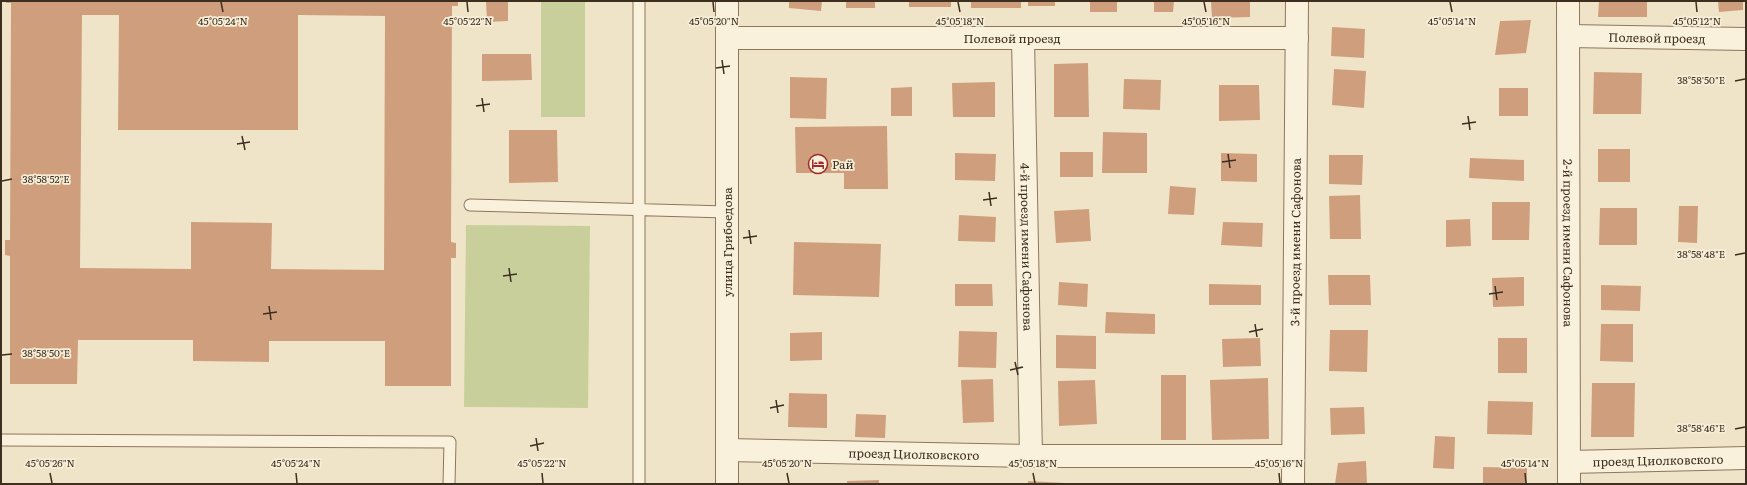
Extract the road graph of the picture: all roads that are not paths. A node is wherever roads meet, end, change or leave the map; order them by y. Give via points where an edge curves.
1 (639, 1) edge
2 (727, 1) edge
3 (1297, 1) edge
4 (1568, 1) edge
5 (1568, 36) junction
6 (728, 38) junction
7 (1023, 38) junction
8 (1296, 38) junction
9 (1746, 39) edge
10 (470, 205) dead end
11 (639, 209) junction
12 (727, 212) junction
13 (1, 440) edge
14 (727, 450) junction
15 (1031, 456) junction
16 (1293, 456) junction
17 (1746, 458) edge
18 (1569, 462) junction
19 (449, 484) edge
20 (639, 484) edge
21 (727, 484) edge
22 (1293, 484) edge
23 (1569, 484) edge

1 - 11 lane
2 - 6 street, улица Грибоедова
3 - 8 street, 3-й проезд имени Сафонова
4 - 5 street, 2-й проезд имени Сафонова
5 - 9 street, Полевой проезд
5 - 18 street, 2-й проезд имени Сафонова
6 - 7 street, Полевой проезд
6 - 12 street, улица Грибоедова
7 - 8 street, Полевой проезд
7 - 15 street, 4-й проезд имени Сафонова
8 - 16 street, 3-й проезд имени Сафонова
10 - 11 lane
11 - 12 lane
11 - 20 lane
12 - 14 street, улица Грибоедова
13 - 19 lane via 450,442
14 - 15 street, проезд Циолковского
14 - 21 street, улица Грибоедова
15 - 16 street, проезд Циолковского
16 - 22 street, 3-й проезд имени Сафонова
17 - 18 street, проезд Циолковского
18 - 23 street, 2-й проезд имени Сафонова

